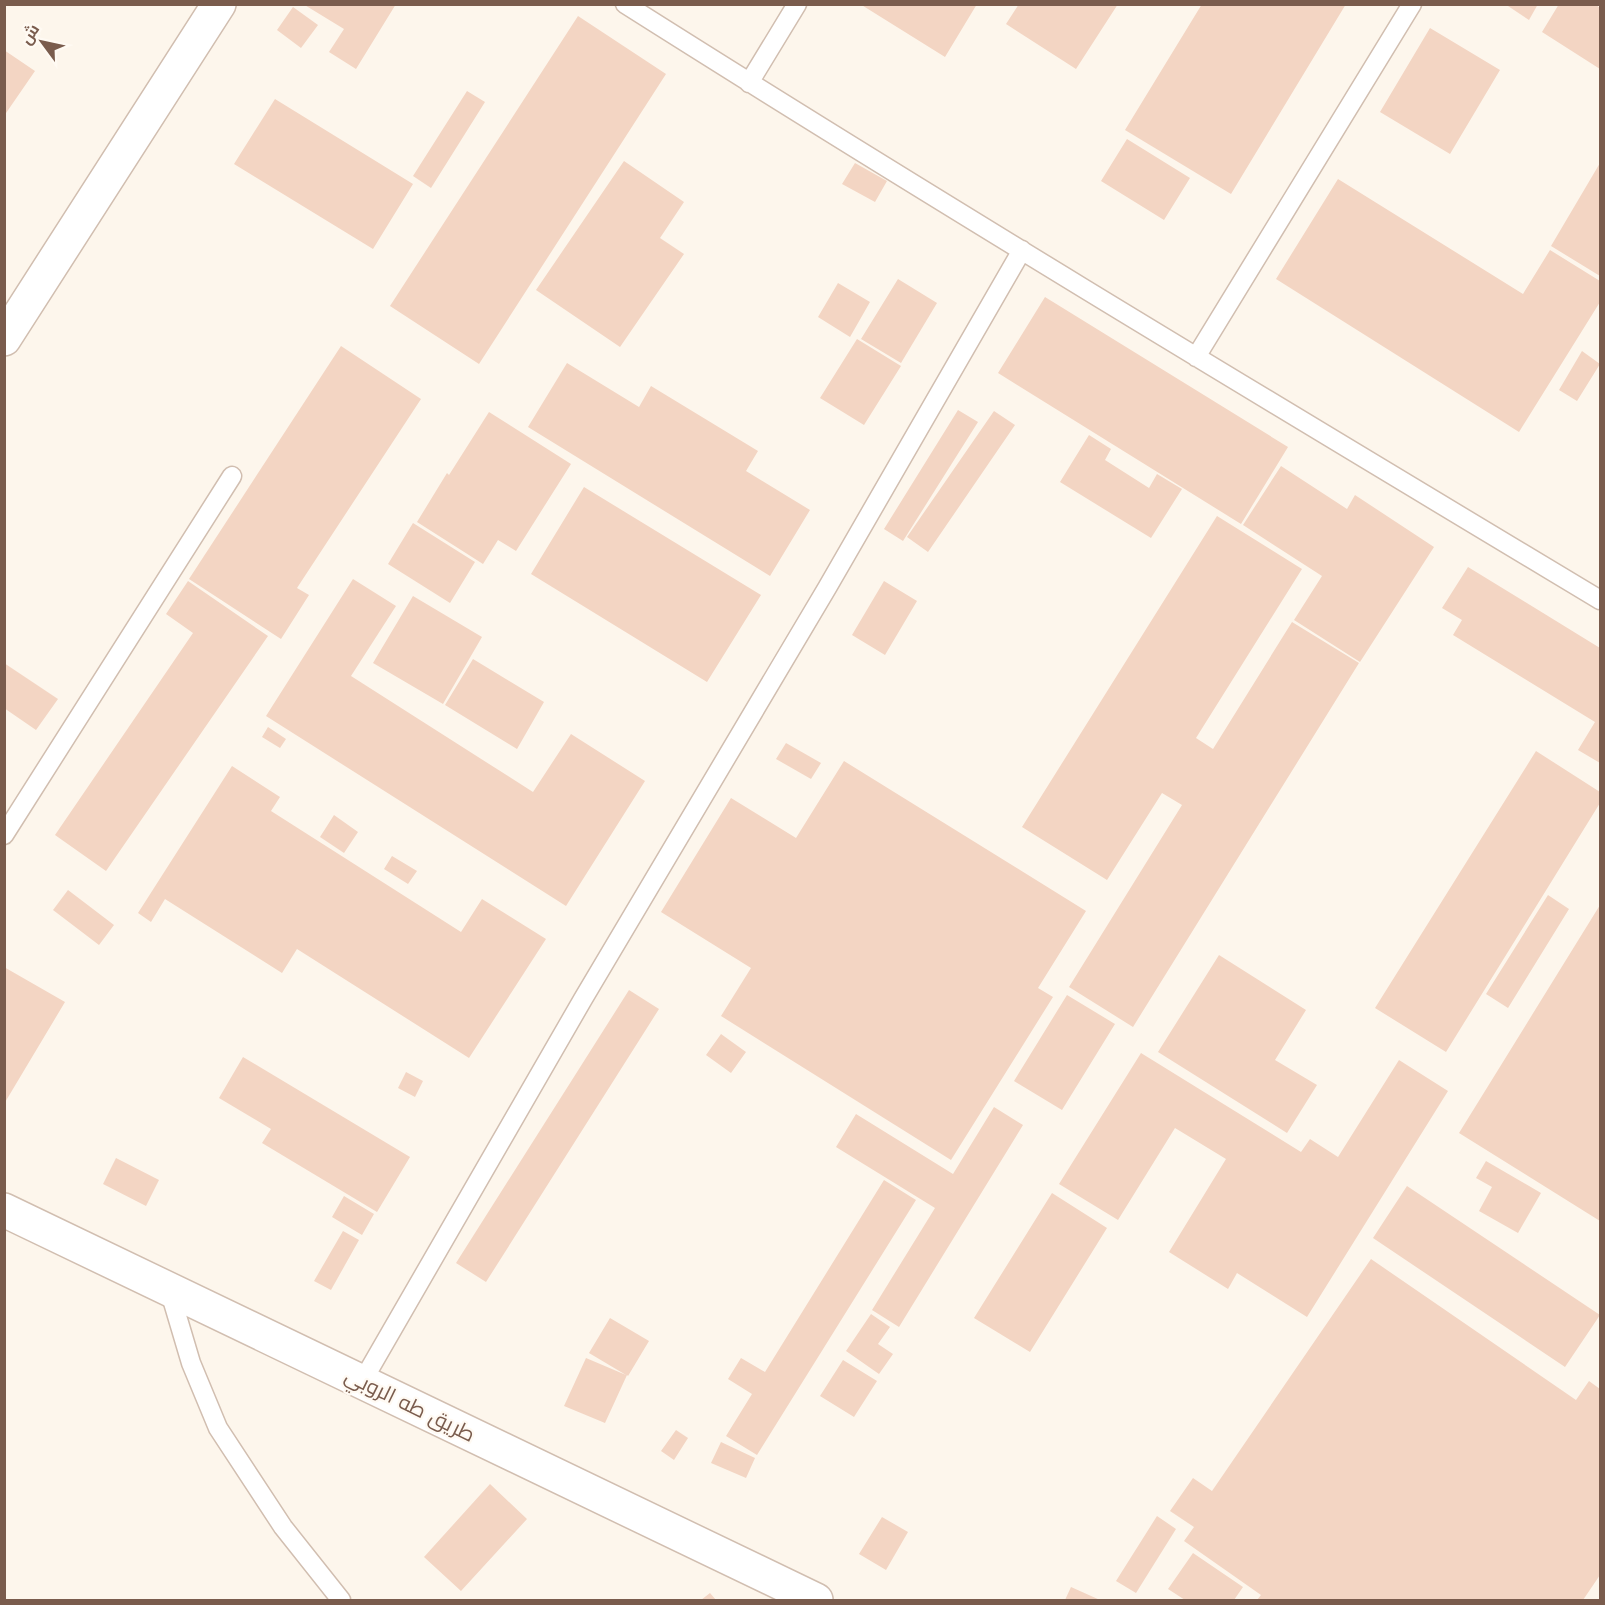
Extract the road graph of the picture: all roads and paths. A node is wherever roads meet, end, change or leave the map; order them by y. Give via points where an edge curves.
1 (219, 4) edge
2 (625, 4) edge
3 (797, 4) edge
4 (1412, 4) edge
5 (749, 83) junction
6 (1022, 250) junction
7 (4, 339) edge
8 (1196, 357) junction
9 (232, 476) dead end
10 (1600, 600) edge
11 (4, 835) edge
12 (4, 1210) edge
13 (169, 1289) junction
14 (362, 1382) junction
15 (341, 1600) edge
16 (816, 1600) edge

1 - 7 street
2 - 5 lane
3 - 5 lane
4 - 8 lane
5 - 6 lane
6 - 8 lane
6 - 14 lane
8 - 10 lane
9 - 11 lane
12 - 13 street, طريق طه الروبي
13 - 14 street, طريق طه الروبي
13 - 15 lane via 191,1363 218,1428 283,1527
14 - 16 street, طريق طه الروبي

